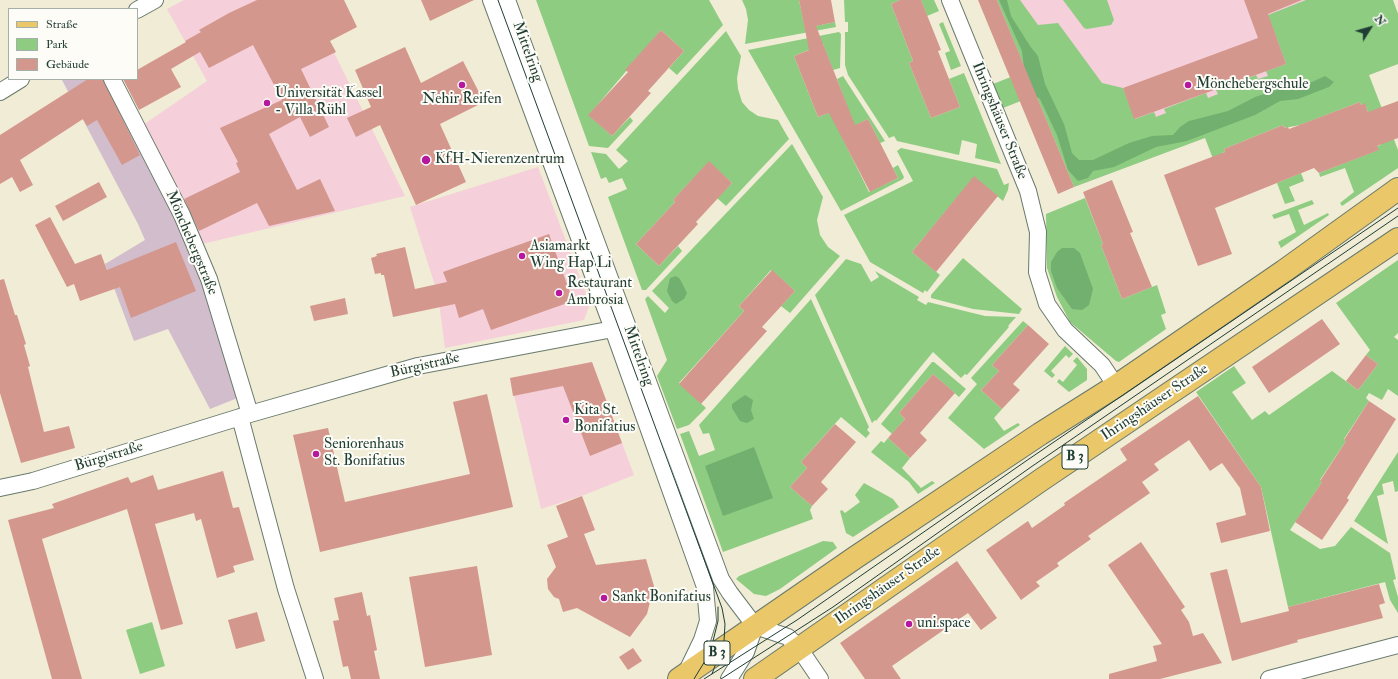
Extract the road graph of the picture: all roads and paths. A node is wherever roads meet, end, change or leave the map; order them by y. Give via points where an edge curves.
1 (155, 0) edge
2 (491, 0) edge
3 (507, 0) edge
4 (950, 0) edge
5 (138, 9) edge
6 (19, 80) edge
7 (113, 80) edge
8 (0, 92) edge
9 (1398, 189) edge
10 (1398, 239) edge
11 (613, 329) junction
12 (1116, 386) junction
13 (245, 416) junction
14 (0, 488) edge
15 (755, 626) junction
16 (1398, 645) edge
17 (799, 648) junction
18 (682, 677) edge
19 (315, 679) edge
20 (729, 679) edge
21 (755, 679) edge
22 (820, 679) edge
23 (1269, 679) edge

1 - 5 street
2 - 11 street, Mittelring
3 - 15 street, Mittelring via 721,579
4 - 12 street, Ihringshäuser Straße via 1028,191 1038,232 1037,272 1047,304 1065,330 1102,365
6 - 8 street
7 - 13 street, Mönchebergstraße via 182,215 209,279
9 - 12 main road, B 3
10 - 17 main road, Ihringshäuser Straße / B 3 via 1047,476
11 - 13 street, Bürgistraße via 418,366
11 - 18 street, Mittelring via 705,586 708,621 702,640
12 - 15 main road, B 3 via 1040,434
13 - 14 street, Bürgistraße via 33,481
13 - 19 street via 286,589
15 - 17 street via 788,637
15 - 18 main road, B 3
15 - 20 street via 746,652
16 - 23 street
17 - 21 main road, Ihringshäuser Straße / B 3
17 - 22 street

